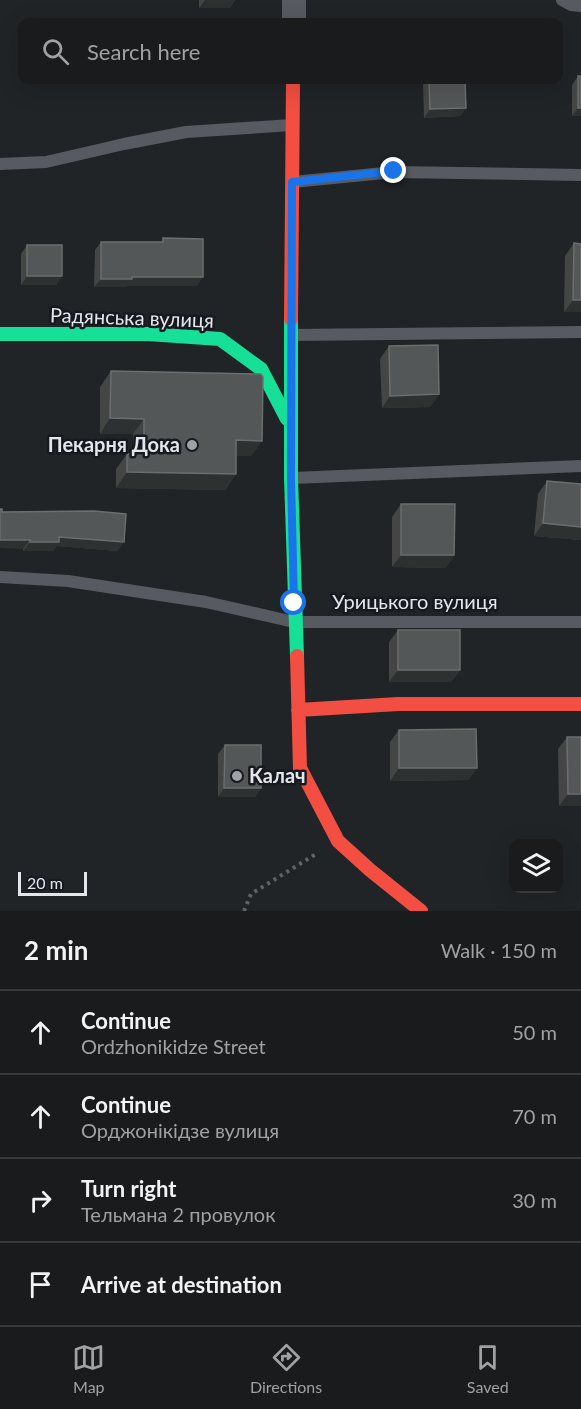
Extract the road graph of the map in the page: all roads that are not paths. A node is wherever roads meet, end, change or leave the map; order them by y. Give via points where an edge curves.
1 (294, 0) edge
2 (562, 0) edge
3 (581, 6) edge
4 (294, 18) edge
5 (293, 84) edge
6 (293, 125) junction
7 (0, 164) edge
8 (581, 175) edge
9 (292, 182) junction
10 (581, 332) edge
11 (0, 334) edge
12 (291, 335) junction
13 (291, 426) junction
14 (581, 466) edge
15 (291, 478) junction
16 (0, 577) edge
17 (294, 622) junction
18 (581, 622) edge
19 (581, 704) edge
20 (298, 710) junction
21 (421, 911) edge

1 - 4 street
2 - 3 lane via 571,6
5 - 6 street
6 - 7 lane via 186,132 46,162
6 - 9 street
8 - 9 lane via 394,171
9 - 12 street
10 - 12 lane
11 - 13 street, Радянська вулиця via 148,334 220,339 261,369
12 - 13 street
13 - 15 street
14 - 15 lane
15 - 17 street
16 - 17 lane, Урицького вулиця via 68,582 206,602
17 - 18 lane, Урицького вулиця
17 - 20 street
19 - 20 street via 398,704
20 - 21 street via 300,768 338,841

